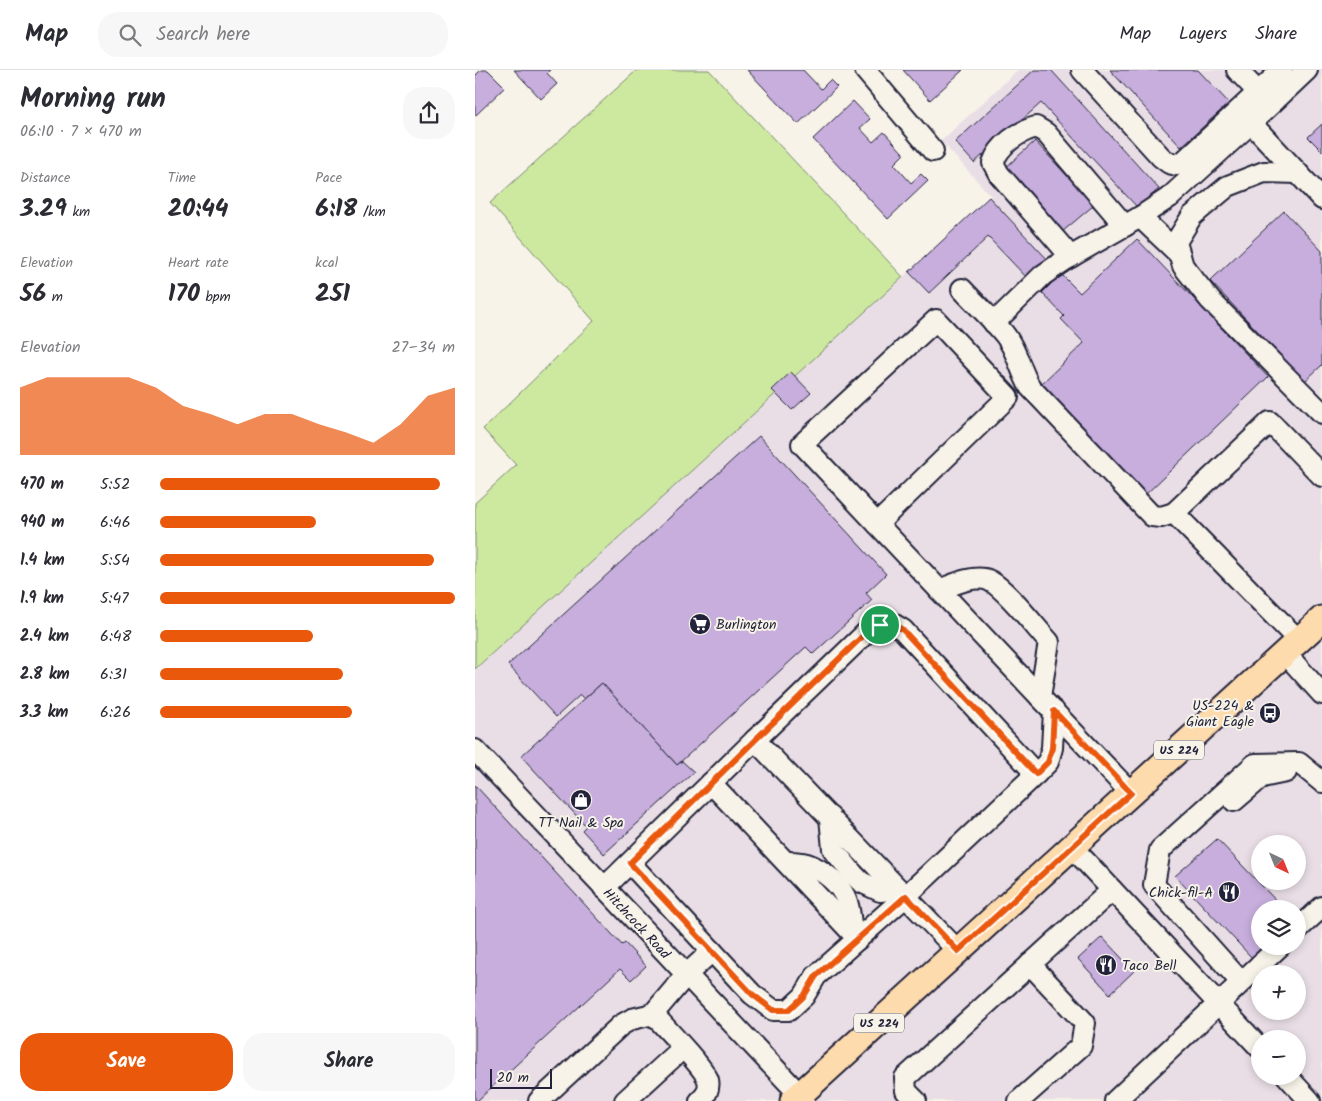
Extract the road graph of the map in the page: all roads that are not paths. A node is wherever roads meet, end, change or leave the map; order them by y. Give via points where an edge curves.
1 (865, 70) edge
2 (1082, 70) edge
3 (1237, 70) edge
4 (1282, 70) edge
5 (1307, 70) edge
6 (1258, 92) junction
7 (1251, 122) junction
8 (933, 150) dead end
9 (1298, 173) junction
10 (1322, 199) edge
11 (1133, 222) junction
12 (1180, 255) junction
13 (1071, 257) junction
14 (962, 290) dead end
15 (994, 323) junction
16 (1322, 414) edge
17 (1322, 476) edge
18 (1174, 513) junction
19 (877, 524) junction
20 (939, 590) junction
21 (1322, 619) edge
22 (1292, 647) junction
23 (1322, 694) edge
24 (1047, 704) junction
25 (755, 740) junction
26 (475, 750) edge
27 (1036, 774) junction
28 (1322, 782) edge
29 (711, 783) junction
30 (1131, 793) junction
31 (1322, 795) edge
32 (1072, 848) junction
33 (630, 863) junction
34 (604, 888) junction
35 (1112, 890) junction
36 (902, 892) junction
37 (1322, 907) edge
38 (1306, 922) edge
39 (855, 935) junction
40 (712, 951) junction
41 (958, 951) junction
42 (1270, 955) edge
43 (1030, 964) junction
44 (686, 975) junction
45 (1246, 978) junction
46 (1218, 1003) junction
47 (653, 1014) junction
48 (1251, 1038) edge
49 (683, 1048) junction
50 (1295, 1085) edge
51 (802, 1099) edge
52 (539, 1101) edge
53 (625, 1101) edge
54 (700, 1101) edge
55 (915, 1101) edge
56 (1019, 1101) edge
57 (1115, 1101) edge
58 (1310, 1101) edge

1 - 8 street
2 - 6 street via 1161,157 1177,165
3 - 6 street
4 - 6 street
5 - 7 street
7 - 9 street
7 - 11 street via 1170,197
9 - 10 street
9 - 12 street via 1264,172 1228,186 1192,216 1176,242
11 - 12 street
11 - 13 street
11 - 13 street via 1046,133 1036,127 1025,130 996,152 993,163
12 - 16 street via 1183,266 1210,300
13 - 15 street via 1043,275
14 - 15 street
15 - 18 street via 1014,349 1030,387 1152,516
17 - 18 street via 1270,422
18 - 22 street
19 - 19 street via 802,444 936,320 1008,397
19 - 20 street
20 - 24 street
20 - 24 street via 964,581 985,579 997,584 1049,642
21 - 22 main road, US 224
22 - 23 street
22 - 30 main road, US 224
24 - 27 street via 1052,748 1048,762
24 - 30 street
25 - 27 street via 868,631 890,622 903,630
25 - 29 street
25 - 36 street
26 - 34 street, Hitchcock Road
27 - 36 street
28 - 45 street via 1299,763 1255,764 1160,850 1154,884
29 - 33 street
29 - 39 street
30 - 32 main road, US 224
31 - 45 street via 1291,771 1262,777 1167,860 1163,880
32 - 35 street
32 - 41 main road, US 224
33 - 34 street
33 - 40 street
34 - 44 street, Hitchcock Road
35 - 43 street
35 - 46 street
36 - 39 street
36 - 41 street
37 - 38 street
39 - 40 street via 789,1010 773,1010 752,994
40 - 44 street
41 - 51 main road, US 224
42 - 45 street
43 - 55 street via 905,1078 906,1091
43 - 56 street via 1085,1023 1081,1046
44 - 47 street
44 - 51 street, Hitchcock Road
45 - 46 street
46 - 48 street
46 - 57 street
47 - 49 street
47 - 52 street via 621,1025
49 - 53 street
49 - 54 street via 708,1080 709,1088
50 - 58 street

